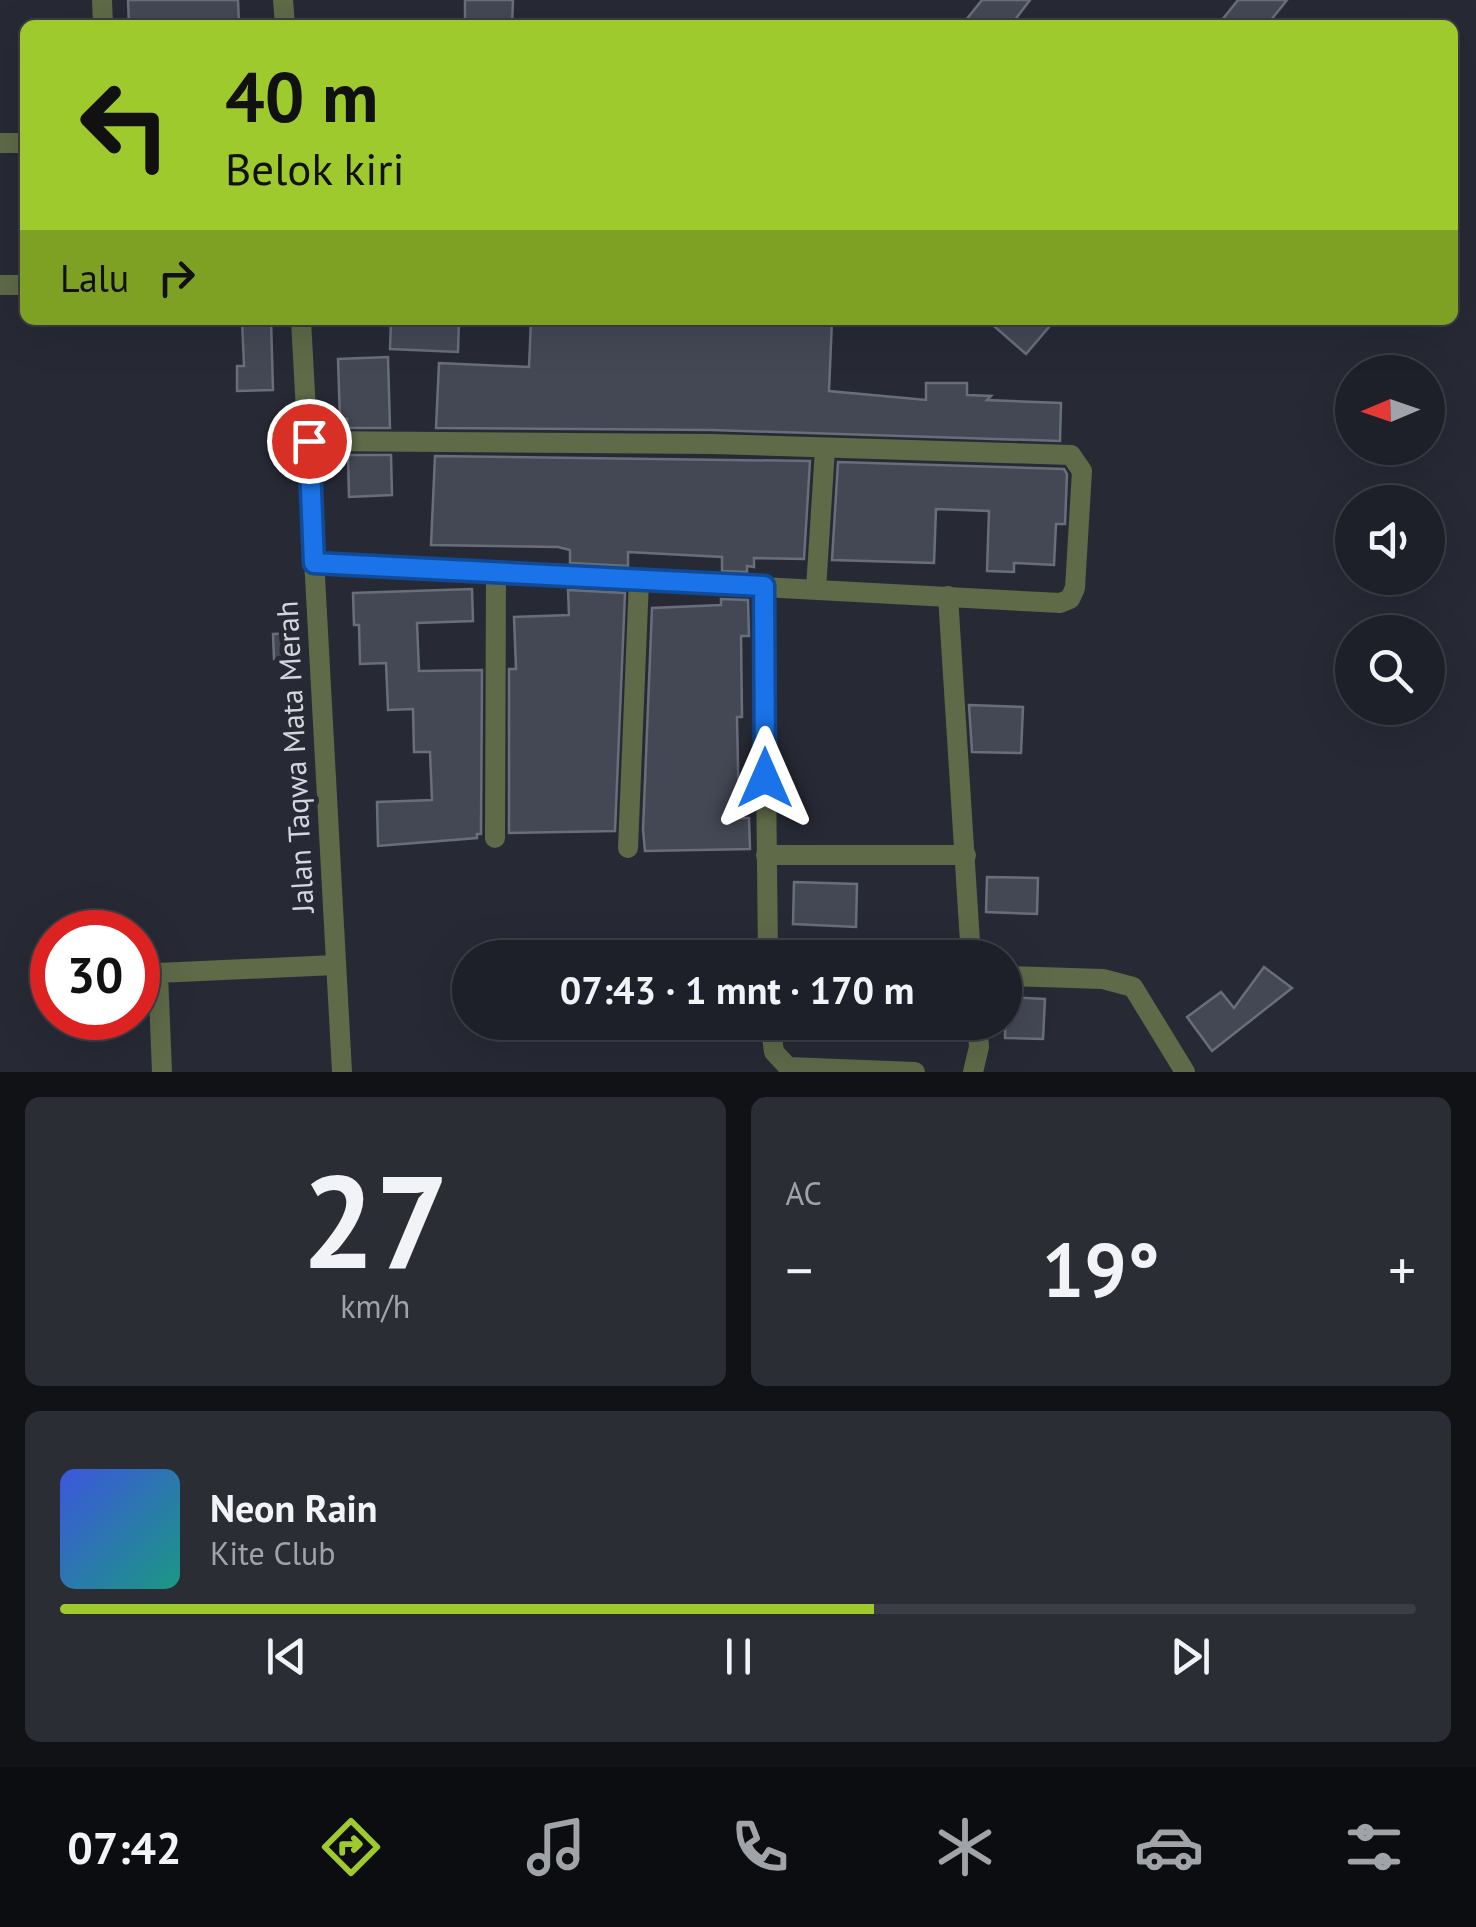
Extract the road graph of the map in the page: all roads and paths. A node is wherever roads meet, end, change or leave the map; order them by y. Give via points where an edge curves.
1 (300, 325) edge
2 (309, 441) junction
3 (825, 450) junction
4 (314, 563) junction
5 (496, 572) junction
6 (639, 580) junction
7 (764, 586) junction
8 (816, 589) junction
9 (948, 596) junction
10 (496, 838) dead end
11 (628, 848) dead end
12 (766, 855) junction
13 (966, 855) junction
14 (768, 940) edge
15 (971, 940) edge
16 (335, 964) junction
17 (1022, 977) edge
18 (772, 1040) edge
19 (978, 1040) edge
20 (162, 1072) edge
21 (342, 1072) edge
22 (915, 1072) edge
23 (972, 1072) edge
24 (1185, 1072) edge

1 - 2 street, Jalan Taqwa Mata Merah
2 - 3 street
2 - 4 street, Jalan Taqwa Mata Merah
3 - 8 street
3 - 9 street via 1071,454 1078,462 1082,484 1070,599 1051,604
4 - 5 street
4 - 16 street, Jalan Taqwa Mata Merah
5 - 6 street
5 - 10 street
6 - 7 street
6 - 11 street
7 - 8 street
7 - 12 street
8 - 9 street
9 - 13 street
12 - 13 street
12 - 14 street
13 - 15 street
16 - 20 street via 158,973
16 - 21 street, Jalan Taqwa Mata Merah
17 - 24 street via 1103,979 1132,987
18 - 22 street via 788,1067
19 - 23 street

